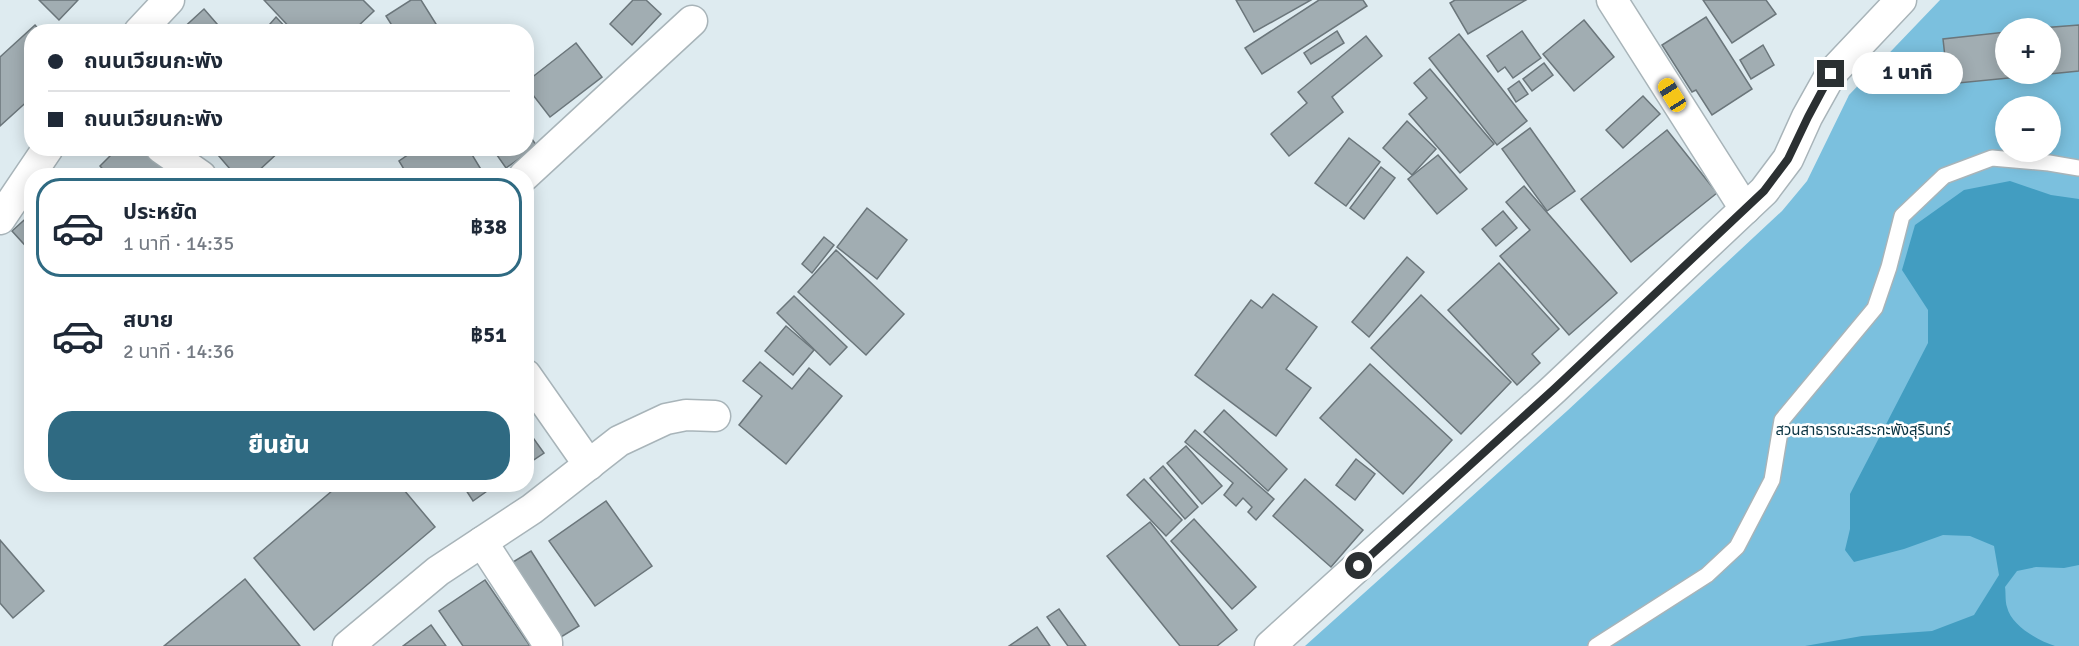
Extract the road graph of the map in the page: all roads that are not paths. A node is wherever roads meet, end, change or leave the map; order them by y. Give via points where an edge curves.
1 (169, 0) edge
2 (1612, 0) edge
3 (1901, 0) edge
4 (692, 21) dead end
5 (146, 24) edge
6 (172, 156) edge
7 (190, 168) edge
8 (533, 168) edge
9 (2079, 168) edge
10 (24, 184) edge
11 (1745, 209) junction
12 (0, 219) edge
13 (534, 386) edge
14 (715, 416) dead end
15 (589, 465) junction
16 (482, 542) junction
17 (348, 646) edge
18 (547, 646) edge
19 (1270, 646) edge
20 (1596, 646) edge

1 - 5 street
2 - 11 street
3 - 11 street via 1831,74 1788,159
4 - 8 street
6 - 7 street
9 - 20 lane via 1992,158 1944,176 1902,216 1875,309 1782,420 1772,480 1737,547 1707,575
10 - 12 street
11 - 19 street via 1554,389
13 - 15 street
14 - 15 street via 666,419 619,441
15 - 16 street
16 - 17 street via 438,571
16 - 18 street

